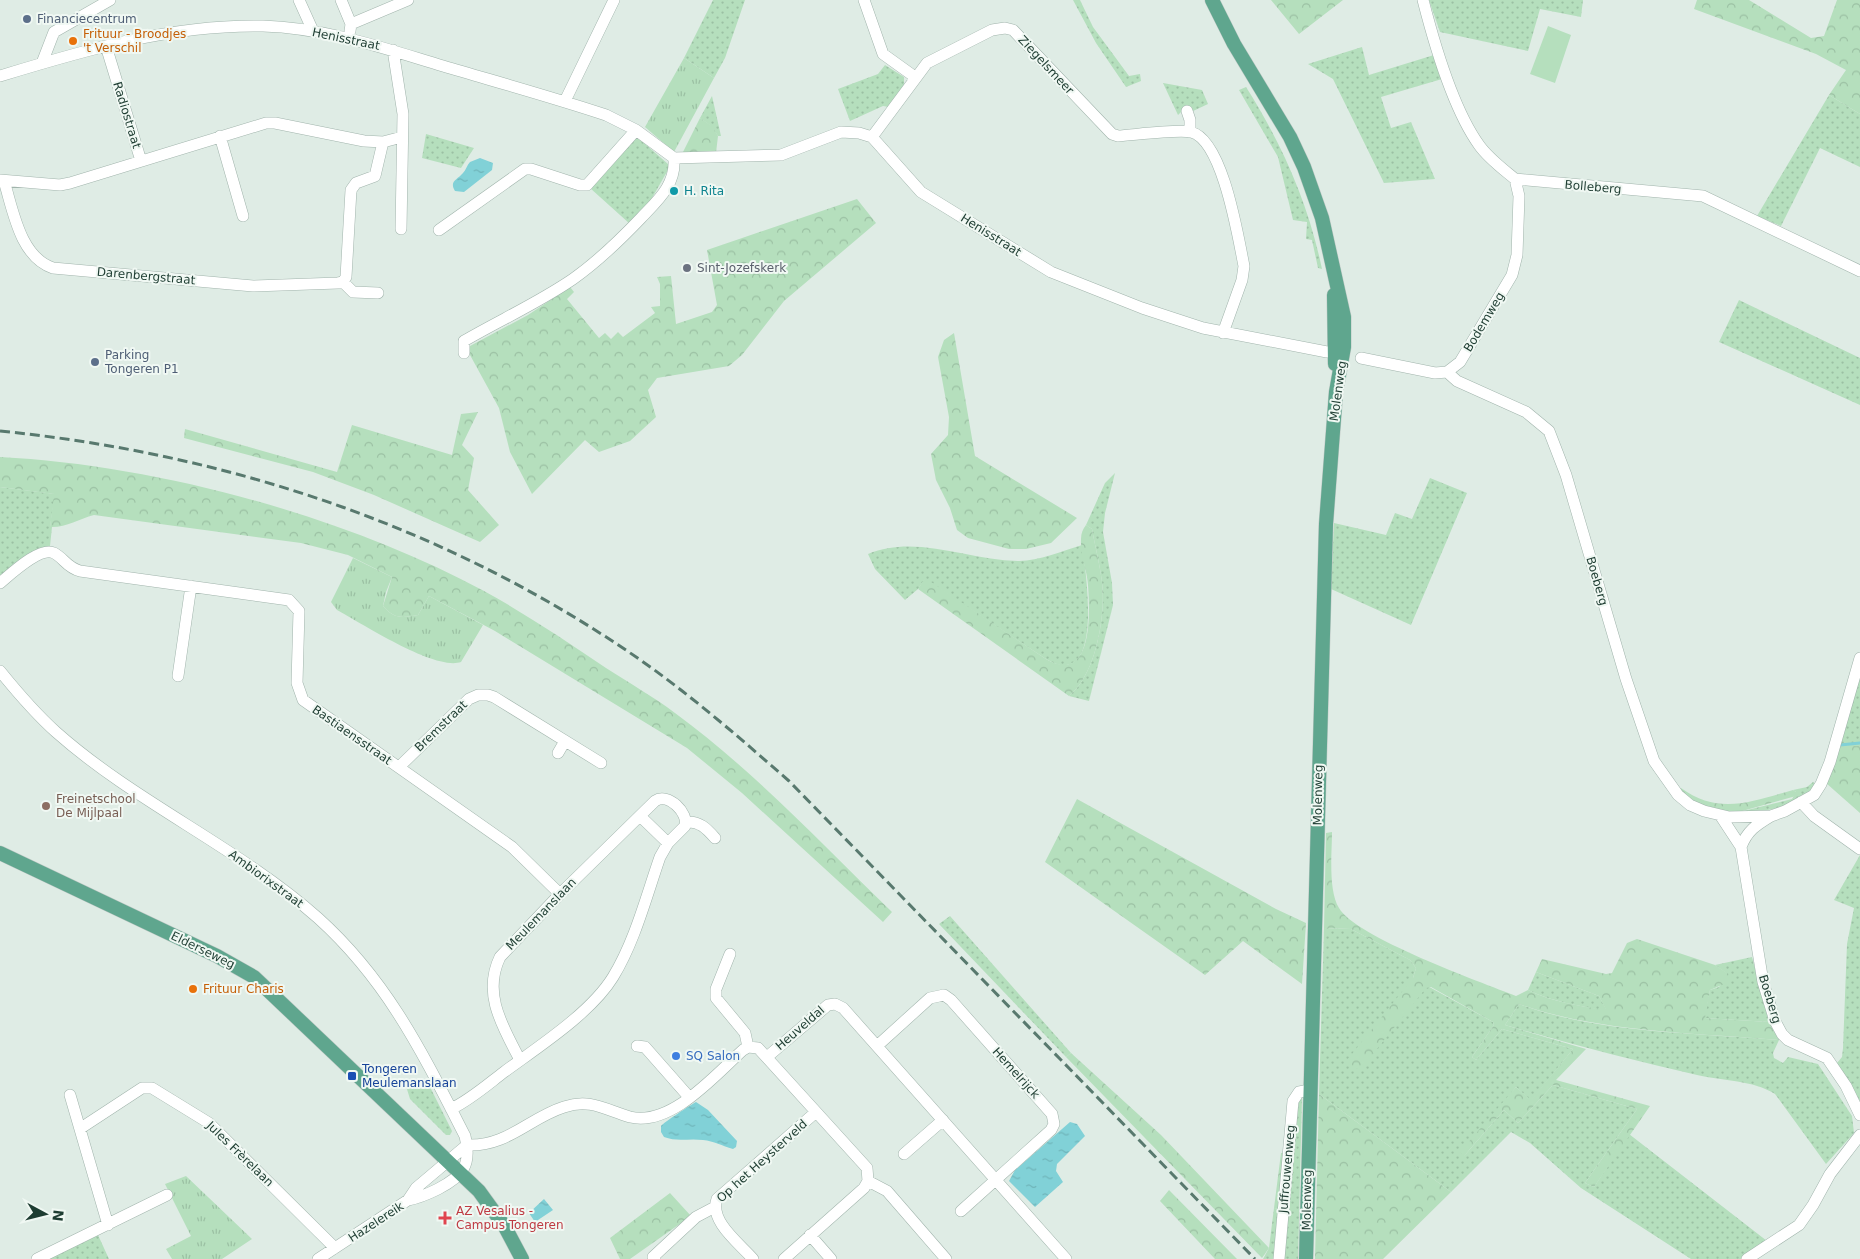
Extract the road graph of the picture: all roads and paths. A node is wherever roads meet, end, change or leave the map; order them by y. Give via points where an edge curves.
1 (110, 0) edge
2 (299, 0) edge
3 (341, 0) edge
4 (408, 0) edge
5 (614, 0) edge
6 (864, 0) edge
7 (1212, 0) edge
8 (1423, 0) edge
9 (351, 24) junction
10 (313, 31) junction
11 (349, 38) junction
12 (106, 46) junction
13 (393, 50) junction
14 (42, 63) junction
15 (0, 76) edge
16 (915, 77) junction
17 (565, 101) junction
18 (1187, 111) dead end
19 (636, 130) junction
20 (1190, 132) junction
21 (220, 136) junction
22 (402, 137) junction
23 (872, 137) junction
24 (383, 142) junction
25 (674, 158) junction
26 (141, 161) junction
27 (1515, 179) junction
28 (2, 180) edge
29 (243, 216) dead end
30 (401, 229) dead end
31 (439, 230) dead end
32 (1860, 271) edge
33 (1334, 273) junction
34 (344, 282) junction
35 (378, 294) dead end
36 (1223, 333) junction
37 (1327, 352) dead end
38 (464, 353) dead end
39 (1361, 358) dead end
40 (1447, 372) junction
41 (1336, 392) junction
42 (0, 583) edge
43 (191, 586) junction
44 (1860, 658) edge
45 (0, 671) edge
46 (178, 676) dead end
47 (565, 741) junction
48 (558, 753) dead end
49 (601, 763) dead end
50 (399, 767) junction
51 (1801, 802) junction
52 (640, 816) junction
53 (1720, 816) junction
54 (1771, 816) junction
55 (686, 822) junction
56 (715, 838) dead end
57 (668, 843) junction
58 (1741, 847) junction
59 (1860, 849) edge
60 (0, 853) edge
61 (560, 894) junction
62 (730, 954) dead end
63 (637, 1046) dead end
64 (877, 1046) junction
65 (748, 1047) junction
66 (767, 1056) junction
67 (520, 1060) junction
68 (1310, 1090) junction
69 (70, 1095) dead end
70 (689, 1097) junction
71 (451, 1109) junction
72 (816, 1112) junction
73 (1860, 1115) edge
74 (943, 1120) junction
75 (81, 1128) junction
76 (1860, 1135) edge
77 (467, 1145) junction
78 (904, 1154) dead end
79 (448, 1160) junction
80 (462, 1174) junction
81 (996, 1180) junction
82 (868, 1181) junction
83 (168, 1195) dead end
84 (408, 1200) junction
85 (714, 1208) junction
86 (961, 1211) dead end
87 (108, 1225) junction
88 (810, 1235) junction
89 (335, 1248) junction
90 (1306, 1257) edge
91 (37, 1259) edge
92 (318, 1259) edge
93 (522, 1259) edge
94 (655, 1259) edge
95 (753, 1259) edge
96 (784, 1259) edge
97 (831, 1259) edge
98 (946, 1259) edge
99 (1066, 1259) edge
100 (1279, 1259) edge
101 (1747, 1259) edge

1 - 14 street via 54,32
2 - 10 street
3 - 9 street
4 - 9 street
5 - 17 street
6 - 16 street via 883,54
7 - 33 main road via 1304,167 1322,218
8 - 27 street via 1453,92 1471,133 1492,159
9 - 11 street
10 - 11 street, Henisstraat
10 - 12 street, Henisstraat via 262,26 217,28
11 - 13 street, Henisstraat
12 - 14 street, Henisstraat
12 - 26 street, Radiostraat
13 - 17 street, Henisstraat
13 - 22 street via 403,114
14 - 15 street, Henisstraat
16 - 20 street, Ziegelsmeer via 927,63 992,30 1004,28 1022,37 1112,134
16 - 23 street, Ziegelsmeer
17 - 19 street, Henisstraat via 606,115
18 - 20 street
19 - 25 street, Henisstraat
19 - 31 street via 587,185 525,169
20 - 36 street via 1204,141 1225,178 1244,266
21 - 24 street, Radiostraat via 275,123
21 - 26 street, Radiostraat
21 - 29 street
22 - 24 street, Radiostraat
22 - 30 street
23 - 25 street via 841,132 781,155
23 - 36 street, Henisstraat via 921,192 1051,272 1142,308
24 - 34 street via 375,176 356,183 351,190
25 - 38 street via 673,178 661,198 624,236 574,278 464,341
26 - 28 street via 60,185
27 - 32 street, Bolleberg via 1703,196
27 - 40 street, Bodemweg via 1519,196 1518,255 1512,275 1460,362
28 - 34 street, Darenbergstraat via 32,256 40,264 53,268 253,286
33 - 41 main road
33 - 41 main road, Molenweg via 1341,298 1344,332
34 - 35 street via 353,292
36 - 37 street, Henisstraat
39 - 40 street via 1435,373
40 - 53 street, Boeberg via 1457,381 1526,412 1549,431 1572,491 1626,679 1654,761 1678,796 1690,805
41 - 68 main road, Molenweg via 1321,652
42 - 43 street, Bastiaensstraat via 46,551 56,554 69,568 80,571
43 - 46 street
43 - 50 street, Bastiaensstraat via 294,603 300,617 299,693 308,705
44 - 51 street, Boeberg via 1821,784 1814,794
45 - 71 street, Ambiorixstraat via 47,724 85,756 223,848 318,918 385,991 405,1021
47 - 48 street
47 - 49 street, Bremstraat
47 - 50 street, Bremstraat via 494,698 478,695
50 - 61 street, Bastiaensstraat via 512,847
51 - 54 street, Boeberg
51 - 59 street via 1814,816
52 - 55 street, Meulemanslaan via 655,801 663,798 684,814
52 - 57 street
52 - 61 street, Meulemanslaan
53 - 54 street, Boeberg
53 - 58 street, Boeberg
54 - 58 street, Boeberg via 1752,827
55 - 56 street via 694,821
55 - 57 street
57 - 67 street via 624,957 612,979 591,1004
58 - 73 street, Boeberg via 1761,973 1775,1021 1788,1040 1827,1058
60 - 79 main road, Elderseweg via 218,956 254,977
61 - 67 street, Meulemanslaan via 509,946 494,969 493,998
62 - 65 street via 716,989 716,998 745,1033
63 - 70 street via 645,1047
64 - 66 street, Heuveldal via 843,1008 828,1004
64 - 74 street, Heuveldal
64 - 81 street, Hemelrijck via 933,996 948,997 970,1021 1054,1118 1051,1130
65 - 66 street, Heuveldal via 758,1048
65 - 70 street
66 - 72 street, Op het Heysterveld
67 - 71 street
68 - 90 main road, Molenweg
68 - 100 street, Juffrouwenweg via 1299,1092 1293,1101
69 - 75 street
70 - 77 street via 677,1108 663,1114 640,1118 588,1103 576,1103 498,1141
71 - 77 street, Ambiorixstraat
72 - 82 street, Op het Heysterveld via 867,1168
72 - 85 street, Op het Heysterveld via 717,1199
74 - 78 street
74 - 81 street, Heuveldal
75 - 87 street
75 - 89 street, Jules Frèrelaan via 146,1086 152,1088 209,1124
76 - 101 street via 1830,1174 1799,1224
77 - 79 street
77 - 80 street via 469,1151
79 - 80 main road, Elderseweg
79 - 84 street, Hazelereik via 416,1188
80 - 84 street, Hazelereik via 420,1198
80 - 93 main road, Elderseweg via 494,1209
81 - 86 street, Hemelrijck
81 - 99 street, Heuveldal
82 - 88 street
82 - 98 street via 887,1191
83 - 87 street
84 - 89 street, Hazelereik
85 - 94 street via 696,1216 653,1257
85 - 95 street, Op het Heysterveld via 716,1217
87 - 91 street
88 - 96 street
88 - 97 street
89 - 92 street, Hazelereik

